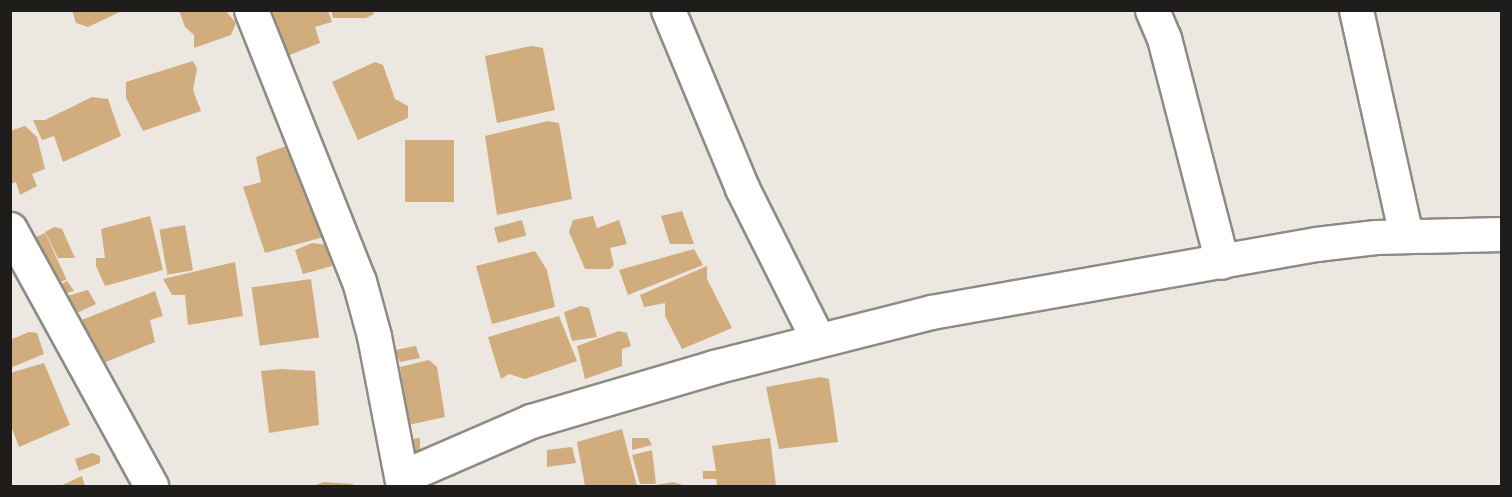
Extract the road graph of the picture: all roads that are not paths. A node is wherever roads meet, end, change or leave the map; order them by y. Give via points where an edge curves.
1 (251, 10) edge
2 (668, 10) edge
3 (1152, 10) edge
4 (1356, 10) edge
5 (10, 229) edge
6 (1502, 234) edge
7 (1406, 236) junction
8 (1222, 262) junction
9 (818, 340) junction
10 (402, 482) edge
11 (150, 486) edge

1 - 10 street via 359,281
2 - 9 street via 742,188
3 - 8 street via 1164,38
4 - 7 street
5 - 11 street
6 - 7 street
7 - 8 street via 1316,244
8 - 9 street via 931,312
9 - 10 street via 531,421

